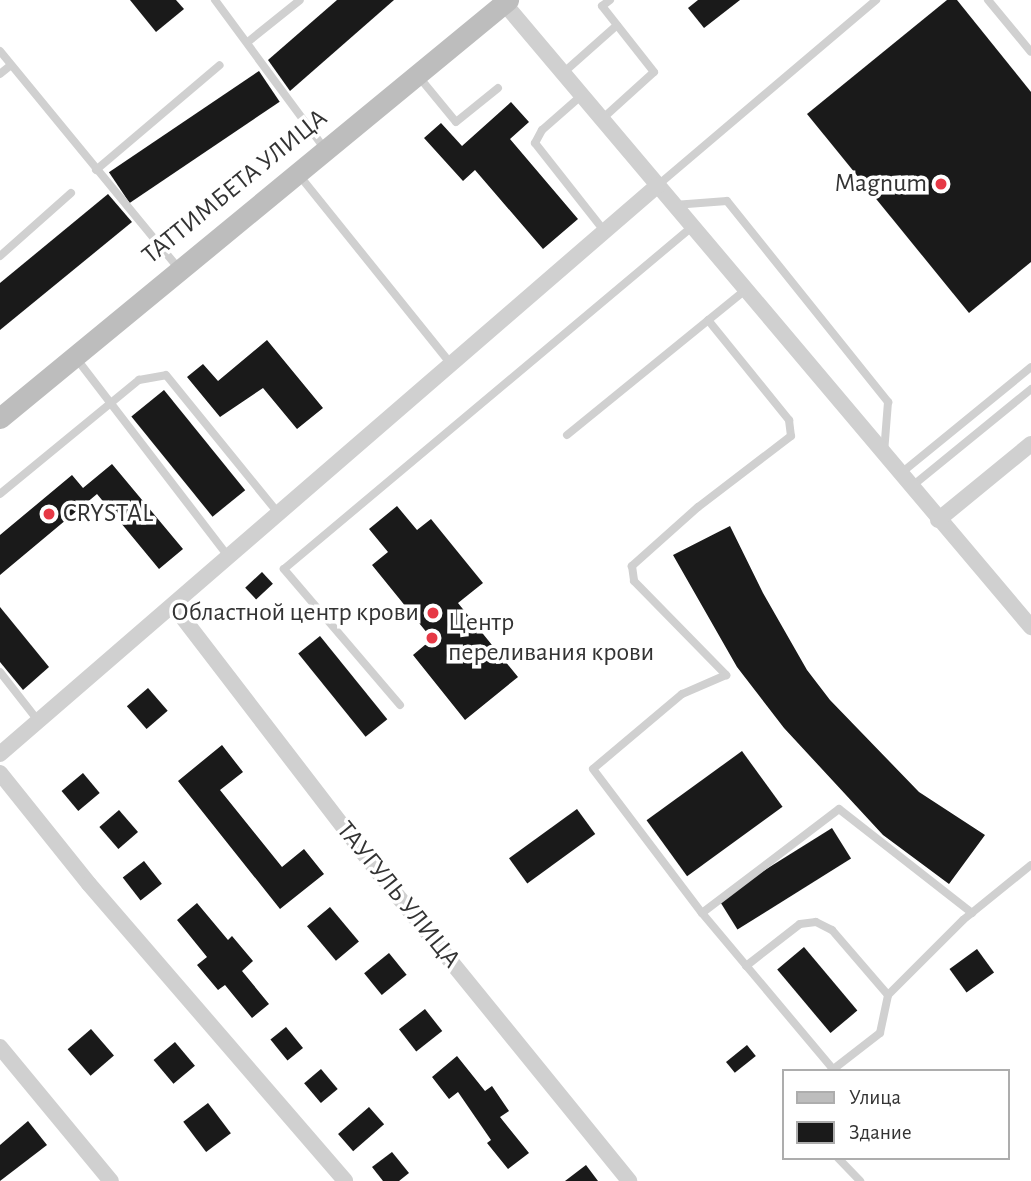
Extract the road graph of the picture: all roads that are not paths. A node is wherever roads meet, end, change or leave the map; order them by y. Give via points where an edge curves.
1 (215, 0) edge
2 (300, 0) edge
3 (610, 0) edge
4 (876, 0) edge
5 (988, 0) edge
6 (506, 2) edge
7 (617, 25) junction
8 (249, 41) junction
9 (0, 51) edge
10 (1031, 52) edge
11 (11, 65) junction
12 (220, 65) dead end
13 (563, 73) junction
14 (0, 74) edge
15 (416, 75) junction
16 (498, 88) dead end
17 (582, 96) junction
18 (602, 119) junction
19 (326, 149) junction
20 (96, 170) junction
21 (297, 173) junction
22 (658, 185) junction
23 (71, 193) dead end
24 (674, 205) junction
25 (694, 226) junction
26 (605, 232) junction
27 (0, 256) edge
28 (178, 269) junction
29 (744, 291) junction
30 (708, 320) junction
31 (74, 356) junction
32 (1031, 366) edge
33 (453, 367) junction
34 (1031, 390) edge
35 (110, 402) junction
36 (0, 418) edge
37 (566, 435) dead end
38 (1030, 447) edge
39 (884, 456) junction
40 (906, 481) junction
41 (0, 495) edge
42 (279, 514) junction
43 (939, 520) junction
44 (229, 556) junction
45 (173, 605) junction
46 (1031, 627) edge
47 (0, 672) edge
48 (400, 705) dead end
49 (40, 722) junction
50 (0, 754) edge
51 (0, 773) edge
52 (1031, 865) edge
53 (702, 913) junction
54 (972, 913) junction
55 (746, 966) junction
56 (888, 995) junction
57 (0, 1047) edge
58 (831, 1069) edge
59 (833, 1069) edge
60 (840, 1160) edge
61 (111, 1181) edge
62 (345, 1181) edge
63 (629, 1181) edge
64 (860, 1181) edge

1 - 8 lane
2 - 8 lane
3 - 7 lane via 602,6
4 - 22 lane
5 - 10 lane
6 - 13 street
6 - 15 main road, ТАТТИМБЕТА УЛИЦА
7 - 13 lane
7 - 18 lane via 654,72
8 - 19 lane
9 - 11 lane
11 - 14 lane
11 - 20 lane
12 - 20 lane
13 - 17 street
15 - 16 lane via 456,122
15 - 19 main road, ТАТТИМБЕТА УЛИЦА
17 - 18 street
17 - 26 lane via 542,130 535,143
18 - 22 street
19 - 21 main road, ТАТТИМБЕТА УЛИЦА
20 - 28 lane
21 - 28 main road, ТАТТИМБЕТА УЛИЦА
21 - 33 lane
22 - 24 street
22 - 26 street
23 - 27 lane
24 - 25 street
24 - 39 lane via 727,201 888,402
25 - 29 street
25 - 48 lane via 284,569
26 - 33 street
28 - 31 main road, ТАТТИМБЕТА УЛИЦА
29 - 30 lane
29 - 39 street
30 - 37 lane
30 - 53 lane via 789,420 791,436 698,507 632,566 634,581 726,675 682,694 593,769
31 - 35 lane
31 - 36 main road, ТАТТИМБЕТА УЛИЦА
32 - 40 lane
33 - 42 street
34 - 40 lane
35 - 41 lane
35 - 42 lane via 139,380 166,375
35 - 44 lane
38 - 43 street
39 - 40 street
40 - 43 street
42 - 44 street
43 - 46 street
44 - 45 street
45 - 49 street
45 - 63 street, ТАУГУЛЬ УЛИЦА via 379,873
47 - 49 lane
49 - 50 street
51 - 62 street via 89,884
52 - 54 lane
53 - 54 lane via 839,809
53 - 55 lane
54 - 56 lane
55 - 56 lane via 800,924 816,922 832,930
55 - 58 lane
56 - 59 lane via 880,1033
57 - 61 street
60 - 64 lane

